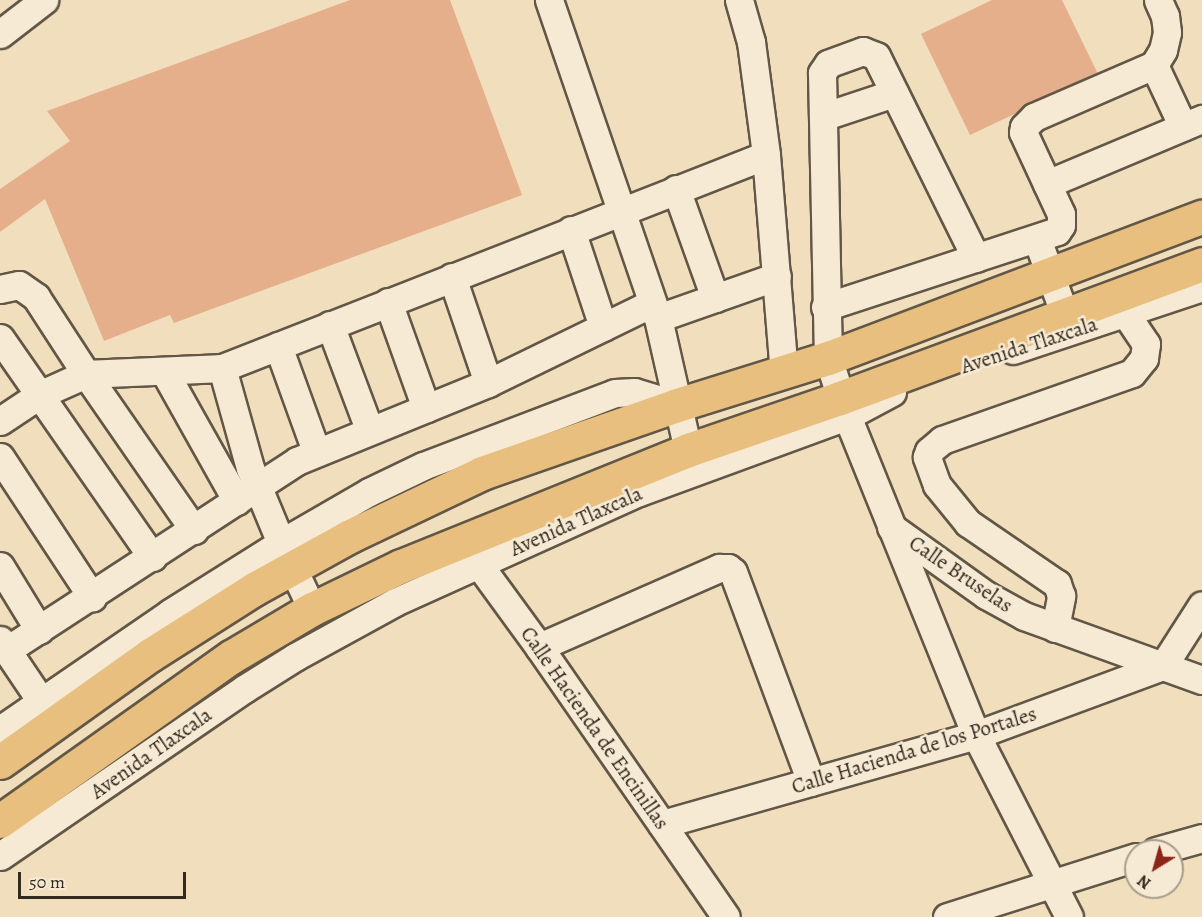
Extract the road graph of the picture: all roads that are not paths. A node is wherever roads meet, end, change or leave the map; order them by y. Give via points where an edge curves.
1 (44, 0) edge
2 (549, 0) edge
3 (739, 0) edge
4 (1158, 0) edge
5 (0, 34) edge
6 (1154, 65) junction
7 (894, 93) junction
8 (825, 116) junction
9 (1193, 123) edge
10 (766, 155) junction
11 (1047, 184) junction
12 (675, 189) junction
13 (622, 209) junction
14 (1202, 217) edge
15 (570, 230) junction
16 (1037, 239) junction
17 (976, 258) junction
18 (1202, 264) edge
19 (777, 276) junction
20 (1050, 276) junction
21 (452, 277) junction
22 (1202, 287) edge
23 (0, 289) edge
24 (715, 298) junction
25 (388, 303) junction
26 (825, 307) junction
27 (655, 310) junction
28 (1125, 314) junction
29 (1065, 315) junction
30 (330, 325) junction
31 (603, 327) junction
32 (0, 338) edge
33 (278, 346) junction
34 (828, 358) junction
35 (222, 368) junction
36 (164, 371) junction
37 (784, 372) junction
38 (86, 374) junction
39 (488, 382) junction
40 (39, 395) junction
41 (677, 405) junction
42 (843, 407) junction
43 (426, 408) junction
44 (0, 421) edge
45 (369, 429) junction
46 (688, 450) junction
47 (316, 451) junction
48 (0, 457) edge
49 (248, 494) junction
50 (891, 527) junction
51 (194, 530) junction
52 (469, 552) junction
53 (287, 555) junction
54 (152, 557) junction
55 (0, 566) edge
56 (92, 597) junction
57 (1202, 605) edge
58 (312, 609) junction
59 (1055, 628) junction
60 (39, 630) junction
61 (4, 645) edge
62 (539, 647) junction
63 (1163, 666) junction
64 (1202, 680) edge
65 (41, 701) junction
66 (0, 730) edge
67 (976, 735) junction
68 (0, 762) edge
69 (811, 782) junction
70 (0, 821) edge
71 (662, 824) junction
72 (1202, 838) edge
73 (1184, 843) edge
74 (0, 855) edge
75 (1124, 860) edge
76 (1049, 882) junction
77 (726, 917) edge
78 (947, 917) edge
79 (1069, 917) edge

1 - 5 street
2 - 13 street
3 - 10 street via 751,42
4 - 6 street via 1167,32
6 - 9 street
6 - 11 street via 1027,121 1023,132
7 - 8 street
7 - 8 street, Calle Bruselas via 876,56 863,51 824,68
7 - 17 street
8 - 26 street, Calle Bruselas
9 - 11 street
10 - 12 street
10 - 19 street
11 - 16 street via 1061,214 1061,225 1057,231
12 - 13 street
12 - 24 street
13 - 15 street
13 - 27 street
14 - 20 main road
15 - 21 street
15 - 31 street
16 - 17 street
16 - 20 street
17 - 26 street
18 - 29 main road, Avenida Tlaxcala
19 - 24 street
19 - 37 street
20 - 29 street
20 - 34 main road
21 - 25 street
21 - 39 street
22 - 28 street, Avenida Tlaxcala
23 - 38 street via 19,285 36,297
24 - 27 street
25 - 30 street
25 - 43 street
26 - 34 street, Calle Bruselas
27 - 31 street
27 - 41 street
28 - 42 street, Avenida Tlaxcala
28 - 59 street via 1146,344 1144,358 1131,373 942,440 929,450 927,457 937,484 968,523 1057,584 1061,596
29 - 42 main road, Avenida Tlaxcala
30 - 33 street
30 - 45 street
31 - 39 street
32 - 40 street
33 - 35 street
33 - 47 street
34 - 37 main road
34 - 42 street, Calle Bruselas
35 - 36 street
35 - 49 street
36 - 38 street
36 - 49 street
37 - 41 main road
38 - 40 street
38 - 51 street
39 - 43 street
40 - 44 street
40 - 54 street
41 - 46 street
41 - 53 main road via 482,473 402,510
42 - 46 main road, Avenida Tlaxcala
42 - 50 street, Calle Bruselas
42 - 52 street, Avenida Tlaxcala via 639,492
43 - 45 street
45 - 47 street
46 - 52 main road, Avenida Tlaxcala
47 - 49 street
48 - 56 street
49 - 51 street
49 - 53 street
50 - 59 street, Calle Bruselas via 986,595
50 - 67 street
51 - 54 street
52 - 58 main road, Avenida Tlaxcala
52 - 62 street, Calle Hacienda de Encinillas
52 - 74 street, Avenida Tlaxcala via 395,602 295,657
53 - 58 street
53 - 65 street
53 - 68 main road via 190,629
54 - 56 street
55 - 60 street
56 - 60 street
57 - 63 street
58 - 70 main road, Avenida Tlaxcala via 231,657
59 - 63 street, Calle Bruselas
60 - 61 street
61 - 65 street
62 - 69 street via 719,568 728,568 733,572
62 - 71 street, Calle Hacienda de Encinillas
63 - 64 street, Calle Bruselas
63 - 67 street, Calle Hacienda de los Portales
65 - 66 street
67 - 69 street, Calle Hacienda de los Portales
67 - 76 street
69 - 71 street, Calle Hacienda de los Portales
71 - 77 street, Calle Hacienda de Encinillas
72 - 73 street
75 - 76 street
76 - 78 street
76 - 79 street

